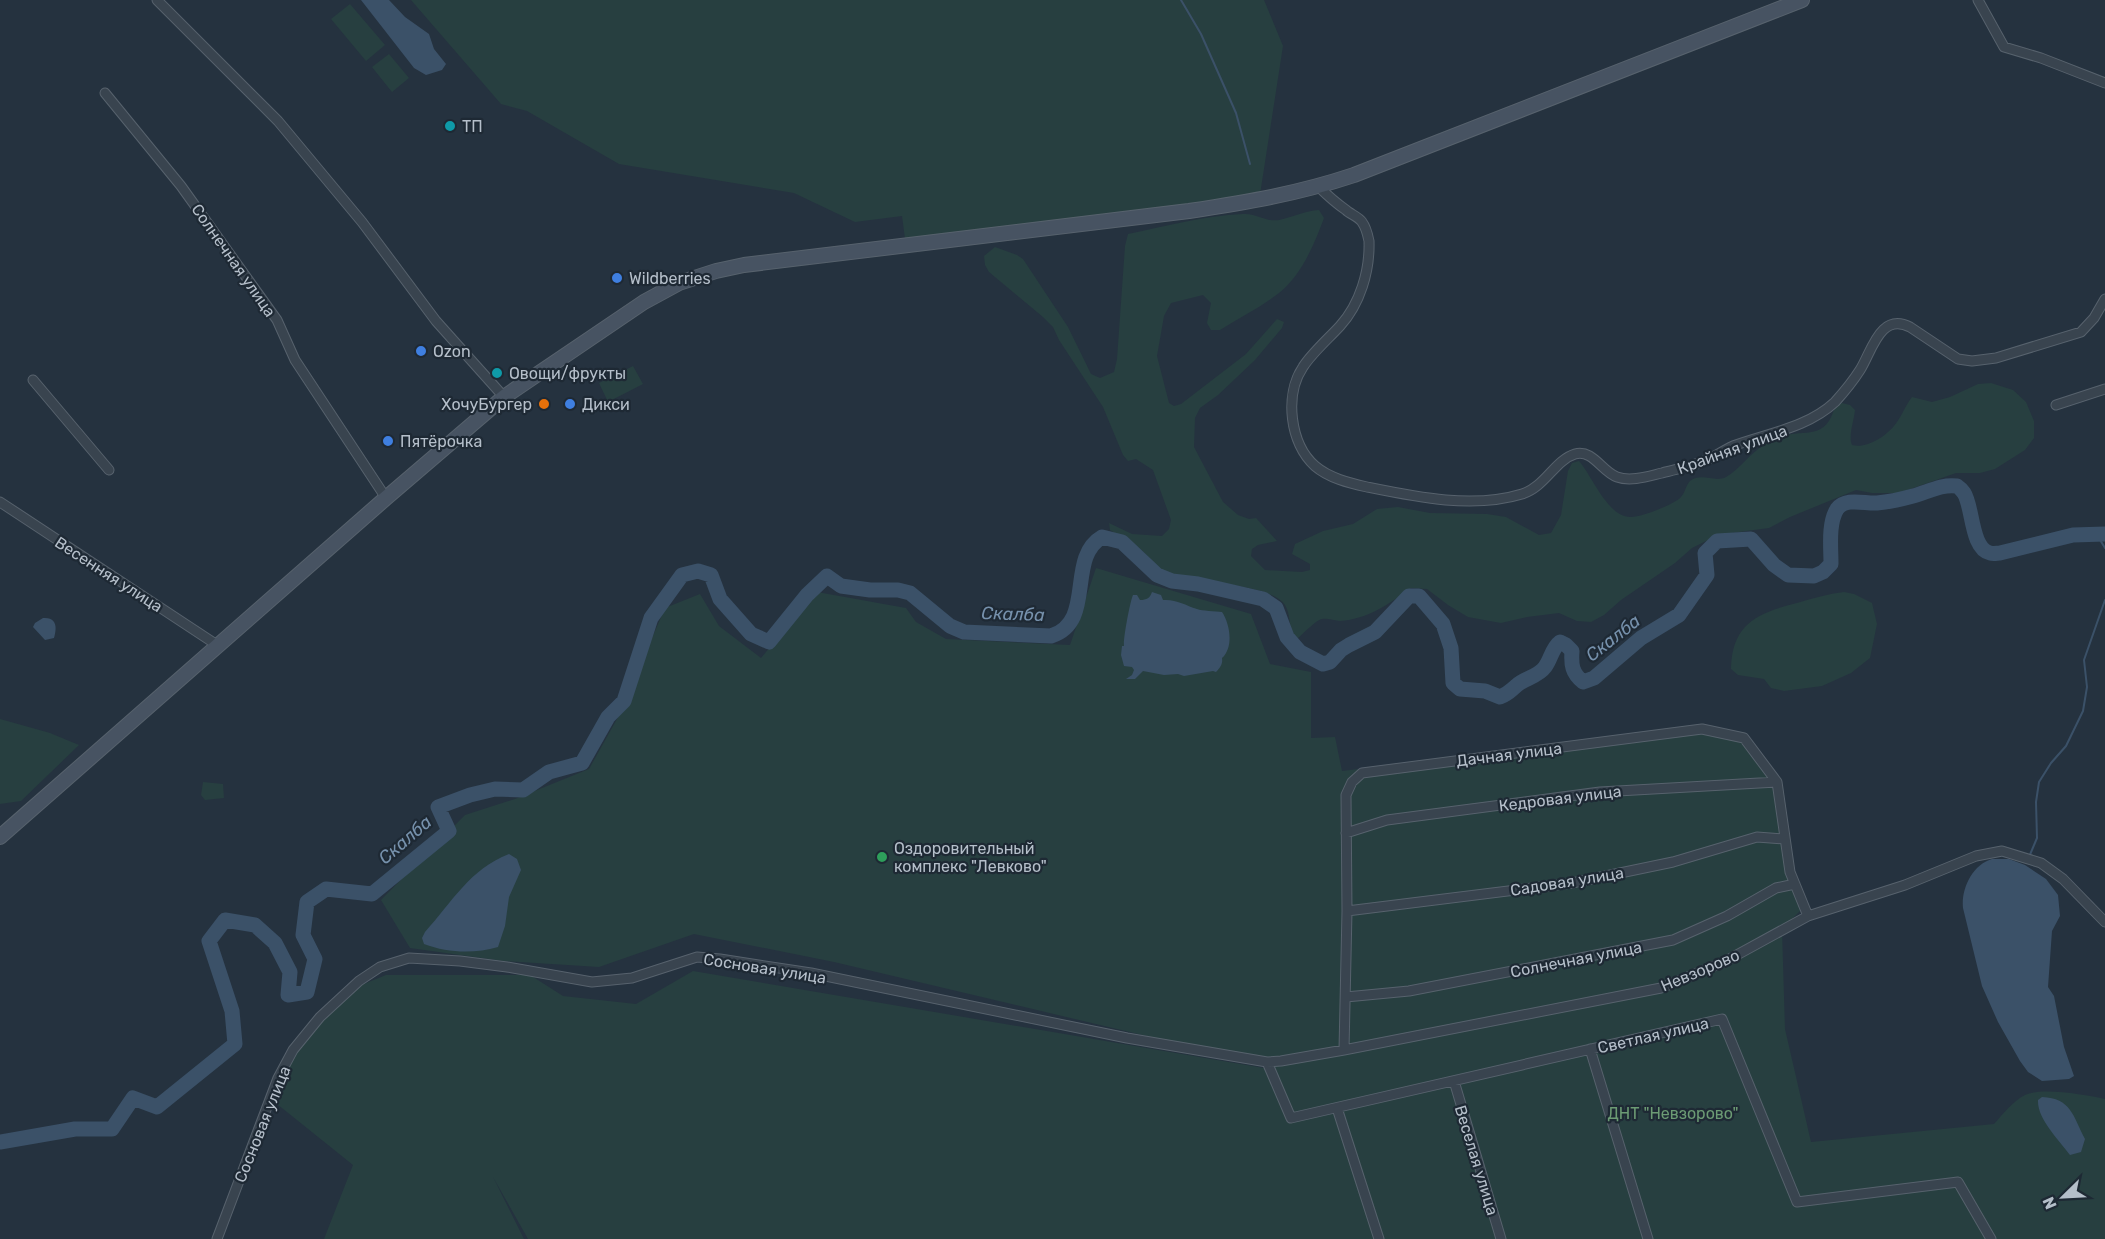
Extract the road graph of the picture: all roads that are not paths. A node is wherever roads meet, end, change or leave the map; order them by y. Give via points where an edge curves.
1 (157, 0) edge
2 (1802, 0) edge
3 (1978, 0) edge
4 (2105, 83) edge
5 (105, 93) dead end
6 (1319, 187) junction
7 (2105, 299) edge
8 (33, 381) dead end
9 (2105, 389) edge
10 (504, 397) junction
11 (2056, 405) dead end
12 (109, 470) dead end
13 (386, 498) junction
14 (0, 502) edge
15 (217, 645) junction
16 (1777, 782) junction
17 (1346, 833) junction
18 (0, 837) edge
19 (1785, 839) junction
20 (1795, 884) junction
21 (1347, 911) junction
22 (1808, 916) junction
23 (2105, 922) edge
24 (1346, 997) junction
25 (1590, 1049) junction
26 (1344, 1050) junction
27 (1262, 1062) junction
28 (1454, 1081) junction
29 (1337, 1108) junction
30 (217, 1239) edge
31 (1379, 1239) edge
32 (1501, 1239) edge
33 (1648, 1239) edge
34 (1991, 1239) edge

1 - 10 street via 278,121 362,222 436,321
2 - 6 street
3 - 4 street via 2007,49
5 - 13 street, Солнечная улица via 181,186 277,321 295,360
6 - 7 street, Крайняя улица via 1362,222 1369,239 1359,295 1350,313 1304,365 1292,403 1293,417 1304,453 1315,466 1354,484 1387,491 1492,501 1535,488 1576,454 1592,457 1618,478 1690,467 1819,415 1861,368 1876,337 1893,323 1910,327 1958,359 1972,361 1996,358 2081,332
6 - 10 street via 1189,211 716,271 679,283 644,302
8 - 12 street
9 - 11 street
10 - 13 street
13 - 15 street
14 - 15 street, Весенняя улица
15 - 18 street
16 - 17 street, Кедровая улица via 1600,792 1387,820
16 - 17 street, Дачная улица via 1744,738 1702,729 1362,773 1346,795
16 - 19 street, Дачная улица
17 - 21 street, Дачная улица
19 - 20 street, Дачная улица
19 - 21 street, Садовая улица via 1757,837 1673,862 1572,883
20 - 22 street, Дачная улица
20 - 24 street, Солнечная улица via 1776,888 1673,940 1409,991
21 - 24 street, Дачная улица
22 - 23 street, Невзорово via 1905,885 1976,856 2002,851 2041,863 2063,879
22 - 26 street, Невзорово via 1724,962 1661,988
24 - 26 street, Дачная улица
25 - 28 street, Светлая улица
25 - 33 street
25 - 34 street, Светлая улица via 1722,1019 1797,1202 1958,1182
26 - 27 street, Невзорово
27 - 29 street, Светлая улица via 1291,1118
27 - 30 street, Сосновая улица via 811,973 720,959 697,957 632,978 591,982 519,968 409,958 380,967 358,981 293,1050 278,1078
28 - 29 street, Светлая улица
28 - 32 street, Веселая улица
29 - 31 street

